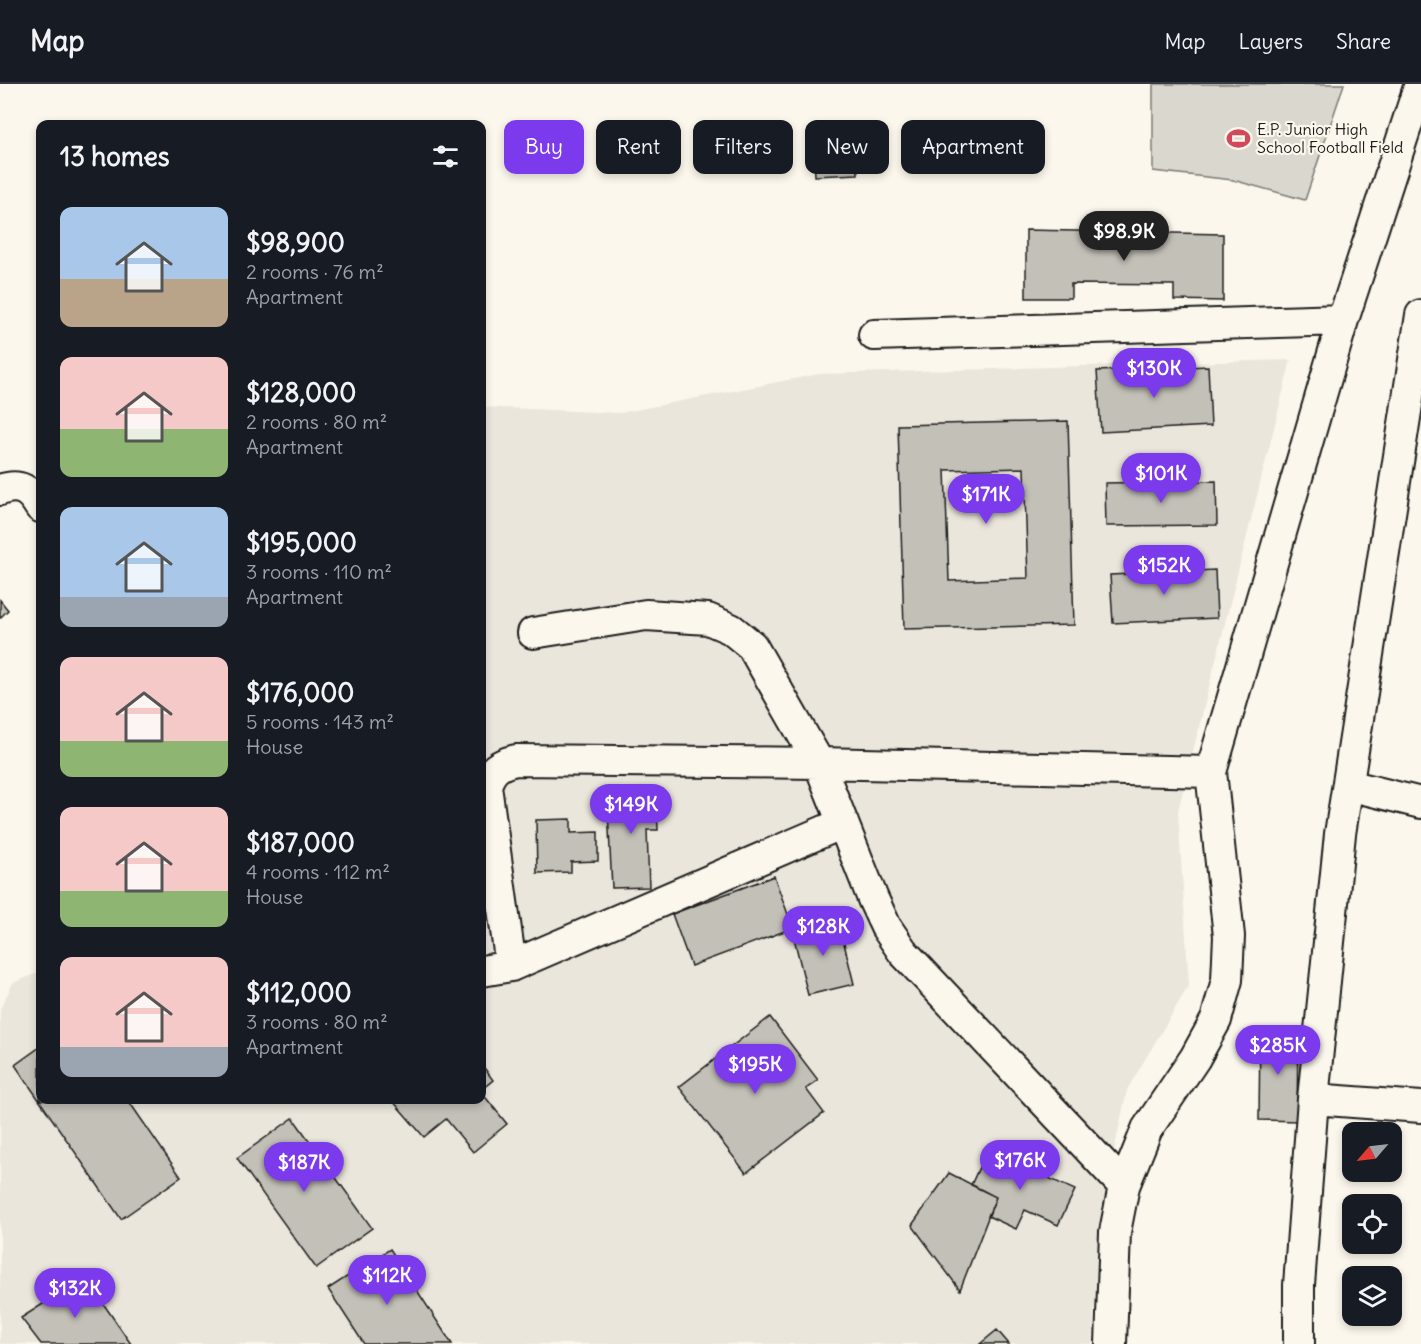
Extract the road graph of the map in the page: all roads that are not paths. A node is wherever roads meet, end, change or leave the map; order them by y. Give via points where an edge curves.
1 (1418, 100) edge
2 (1421, 315) edge
3 (1343, 320) junction
4 (874, 335) dead end
5 (0, 490) edge
6 (36, 501) edge
7 (533, 633) dead end
8 (819, 763) junction
9 (1211, 772) junction
10 (1348, 785) junction
11 (1421, 803) edge
12 (843, 823) junction
13 (511, 966) junction
14 (486, 970) edge
15 (1313, 1099) junction
16 (1421, 1107) edge
17 (1124, 1186) junction
18 (1111, 1344) edge
19 (1299, 1344) edge

1 - 3 street
2 - 10 street
3 - 4 street
3 - 9 street
5 - 6 street via 22,487
7 - 8 street via 646,615 708,619 731,629 752,646
8 - 9 street
8 - 12 street
8 - 13 street via 503,763 490,772 486,786
9 - 17 street via 1229,936 1227,980 1216,1020 1147,1129
10 - 11 street
10 - 15 street
12 - 13 street
12 - 17 street via 886,927 903,952
13 - 14 street
15 - 16 street
15 - 19 street via 1299,1285
17 - 18 street via 1114,1232

